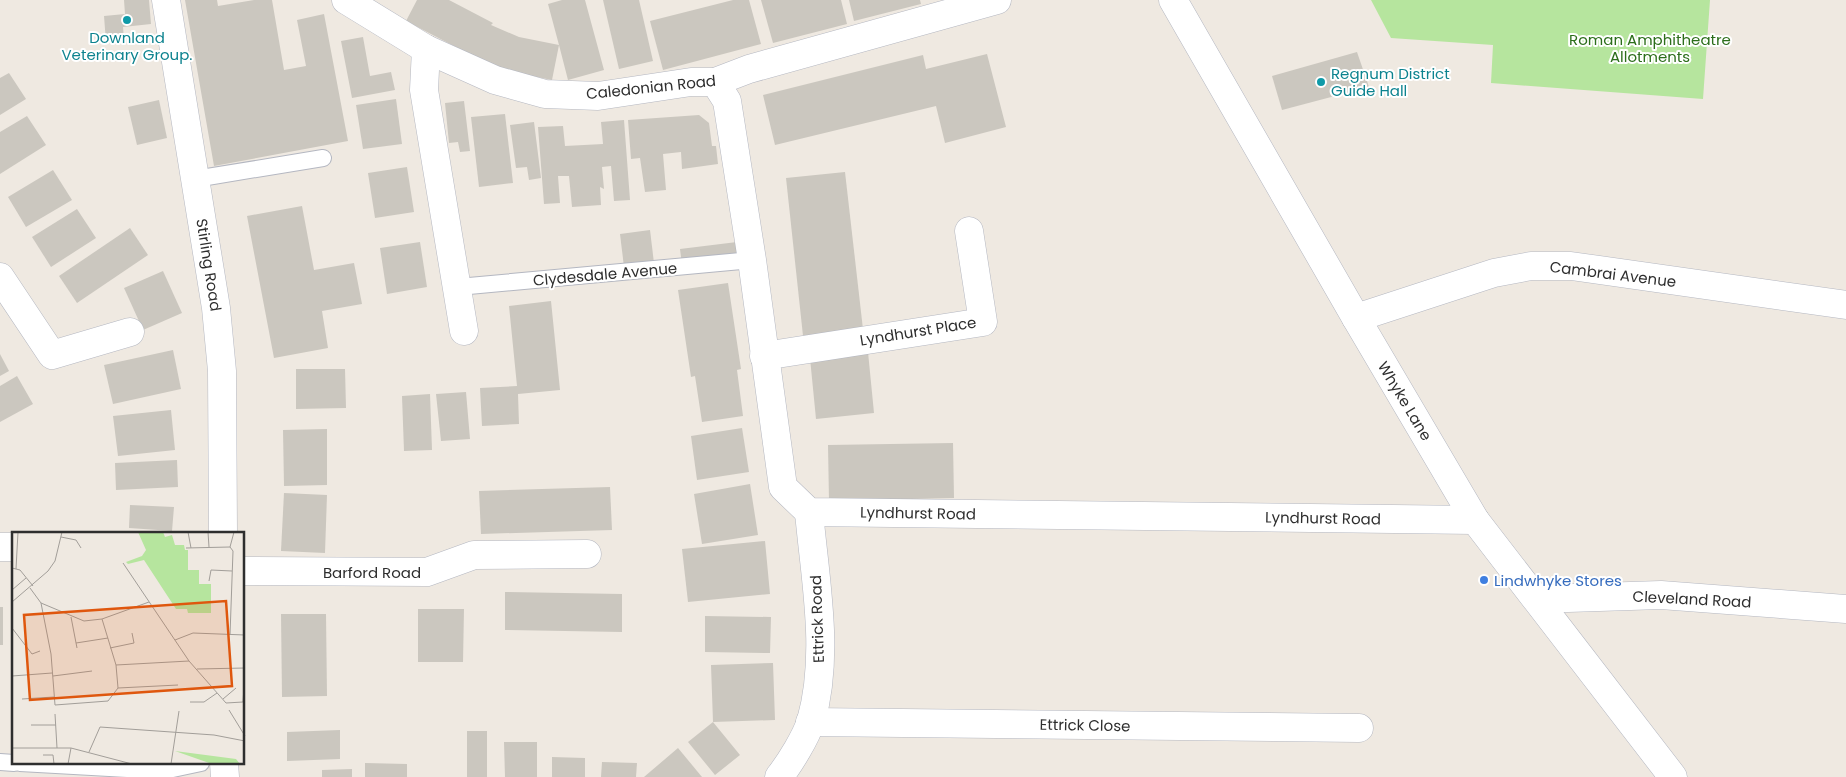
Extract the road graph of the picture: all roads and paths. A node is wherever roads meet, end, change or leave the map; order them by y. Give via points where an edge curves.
1 (166, 0) edge
2 (346, 0) edge
3 (997, 0) edge
4 (1173, 0) edge
5 (426, 48) junction
6 (715, 82) junction
7 (323, 158) dead end
8 (195, 179) junction
9 (969, 231) dead end
10 (752, 260) junction
11 (0, 277) edge
12 (458, 287) junction
13 (1846, 305) edge
14 (1356, 318) junction
15 (464, 331) dead end
16 (130, 332) dead end
17 (764, 356) junction
18 (809, 512) junction
19 (1475, 520) junction
20 (223, 532) edge
21 (587, 554) dead end
22 (245, 571) edge
23 (1537, 599) junction
24 (1846, 609) edge
25 (810, 722) junction
26 (1359, 728) dead end
27 (38, 764) edge
28 (196, 764) edge
29 (224, 764) edge
30 (225, 777) edge
31 (779, 777) edge
32 (1673, 777) edge

1 - 8 street, Stirling Road
2 - 5 street, Caledonian Road
3 - 6 street, Caledonian Road via 749,69
4 - 14 street, Whyke Lane
5 - 6 street, Caledonian Road via 494,80 545,94 598,96 692,82
5 - 12 street via 424,90
6 - 10 street via 727,101
7 - 8 lane
8 - 20 street, Stirling Road via 216,308 222,371
9 - 17 street, Lyndhurst Place via 983,322
10 - 12 lane, Clydesdale Avenue
10 - 17 street
11 - 16 street via 52,355
12 - 15 street
13 - 14 street, Cambrai Avenue via 1571,266 1531,266 1494,273
14 - 19 street, Whyke Lane
17 - 18 street via 783,487
18 - 19 street, Lyndhurst Road
18 - 25 street, Ettrick Road via 821,639 818,684
19 - 23 street, Whyke Lane
21 - 22 street, Barford Road via 474,555 427,572
23 - 24 street, Cleveland Road via 1661,595
23 - 32 street, Whyke Lane
25 - 26 street, Ettrick Close
25 - 31 street, Ettrick Road
27 - 28 lane via 163,771
29 - 30 street

